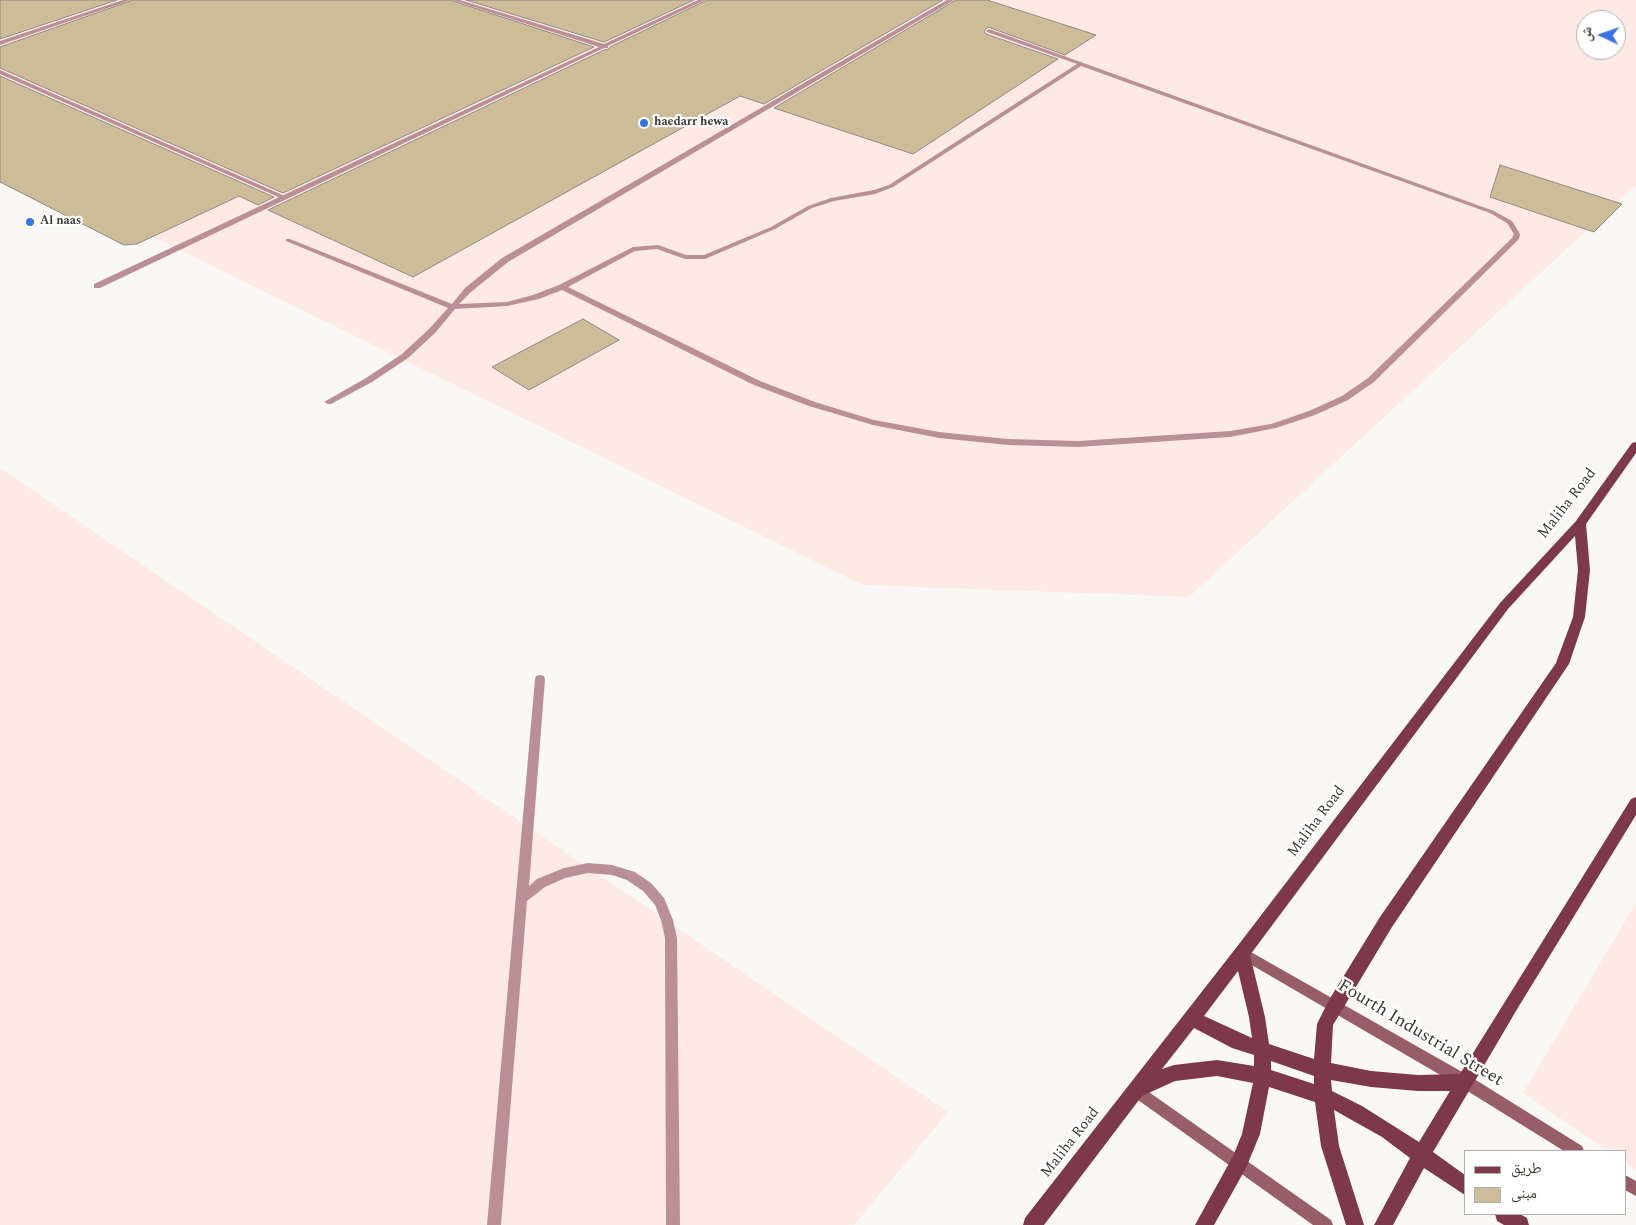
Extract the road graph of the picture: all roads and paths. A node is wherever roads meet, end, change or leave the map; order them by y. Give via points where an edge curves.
1 (128, 0) edge
2 (454, 0) edge
3 (702, 0) edge
4 (951, 0) edge
5 (464, 1) edge
6 (989, 31) dead end
7 (0, 43) edge
8 (606, 47) junction
9 (1081, 64) junction
10 (0, 72) edge
11 (285, 198) junction
12 (288, 240) dead end
13 (97, 286) dead end
14 (562, 286) junction
15 (453, 307) junction
16 (328, 402) dead end
17 (1636, 445) edge
18 (1580, 524) junction
19 (540, 679) dead end
20 (1636, 802) edge
21 (522, 898) junction
22 (1242, 953) junction
23 (1335, 1005) junction
24 (1192, 1018) junction
25 (1262, 1052) junction
26 (1322, 1070) junction
27 (1263, 1076) junction
28 (1466, 1082) junction
29 (1136, 1090) junction
30 (1323, 1096) junction
31 (1575, 1150) edge
32 (1421, 1156) junction
33 (1240, 1162) junction
34 (1464, 1185) edge
35 (1505, 1215) edge
36 (494, 1225) edge
37 (673, 1225) edge
38 (1032, 1225) edge
39 (1204, 1225) edge
40 (1326, 1225) edge
41 (1355, 1225) edge
42 (1383, 1225) edge
43 (1520, 1225) edge

1 - 7 street
2 - 5 street
3 - 8 street
4 - 15 street via 504,260
5 - 8 street
6 - 9 street
8 - 11 street
9 - 14 street via 891,186 810,206 773,228 705,257 685,257 658,247 632,249
9 - 14 street via 1492,212 1510,222 1517,234 1371,380 1345,398 1312,414 1230,434 1078,444 1008,442 939,435 873,422 812,404 757,383
10 - 11 street
11 - 13 street
12 - 15 street
14 - 15 street via 507,304
15 - 16 street via 405,356
17 - 18 main road, Maliha Road
18 - 22 main road, Maliha Road via 1504,606
18 - 23 main road via 1584,570 1579,617 1562,664 1386,922
19 - 21 street
20 - 28 main road
21 - 36 street
21 - 37 street via 541,883 564,873 588,868 631,876 660,902 671,938
22 - 23 main road, Fourth Industrial Street
22 - 24 main road, Maliha Road
22 - 25 main road
23 - 26 main road via 1325,1024
23 - 28 main road, Fourth Industrial Street
24 - 25 main road
24 - 29 main road, Maliha Road
25 - 26 main road
25 - 27 main road
26 - 28 main road via 1409,1083
26 - 30 main road
27 - 29 main road via 1217,1068 1174,1073
27 - 30 main road
27 - 33 main road via 1251,1134
28 - 31 main road, Fourth Industrial Street
28 - 32 main road
29 - 33 main road
29 - 38 main road, Maliha Road
30 - 32 main road via 1388,1131
30 - 41 main road via 1330,1146
32 - 34 main road
32 - 42 main road
33 - 39 main road
33 - 40 main road
35 - 43 main road

